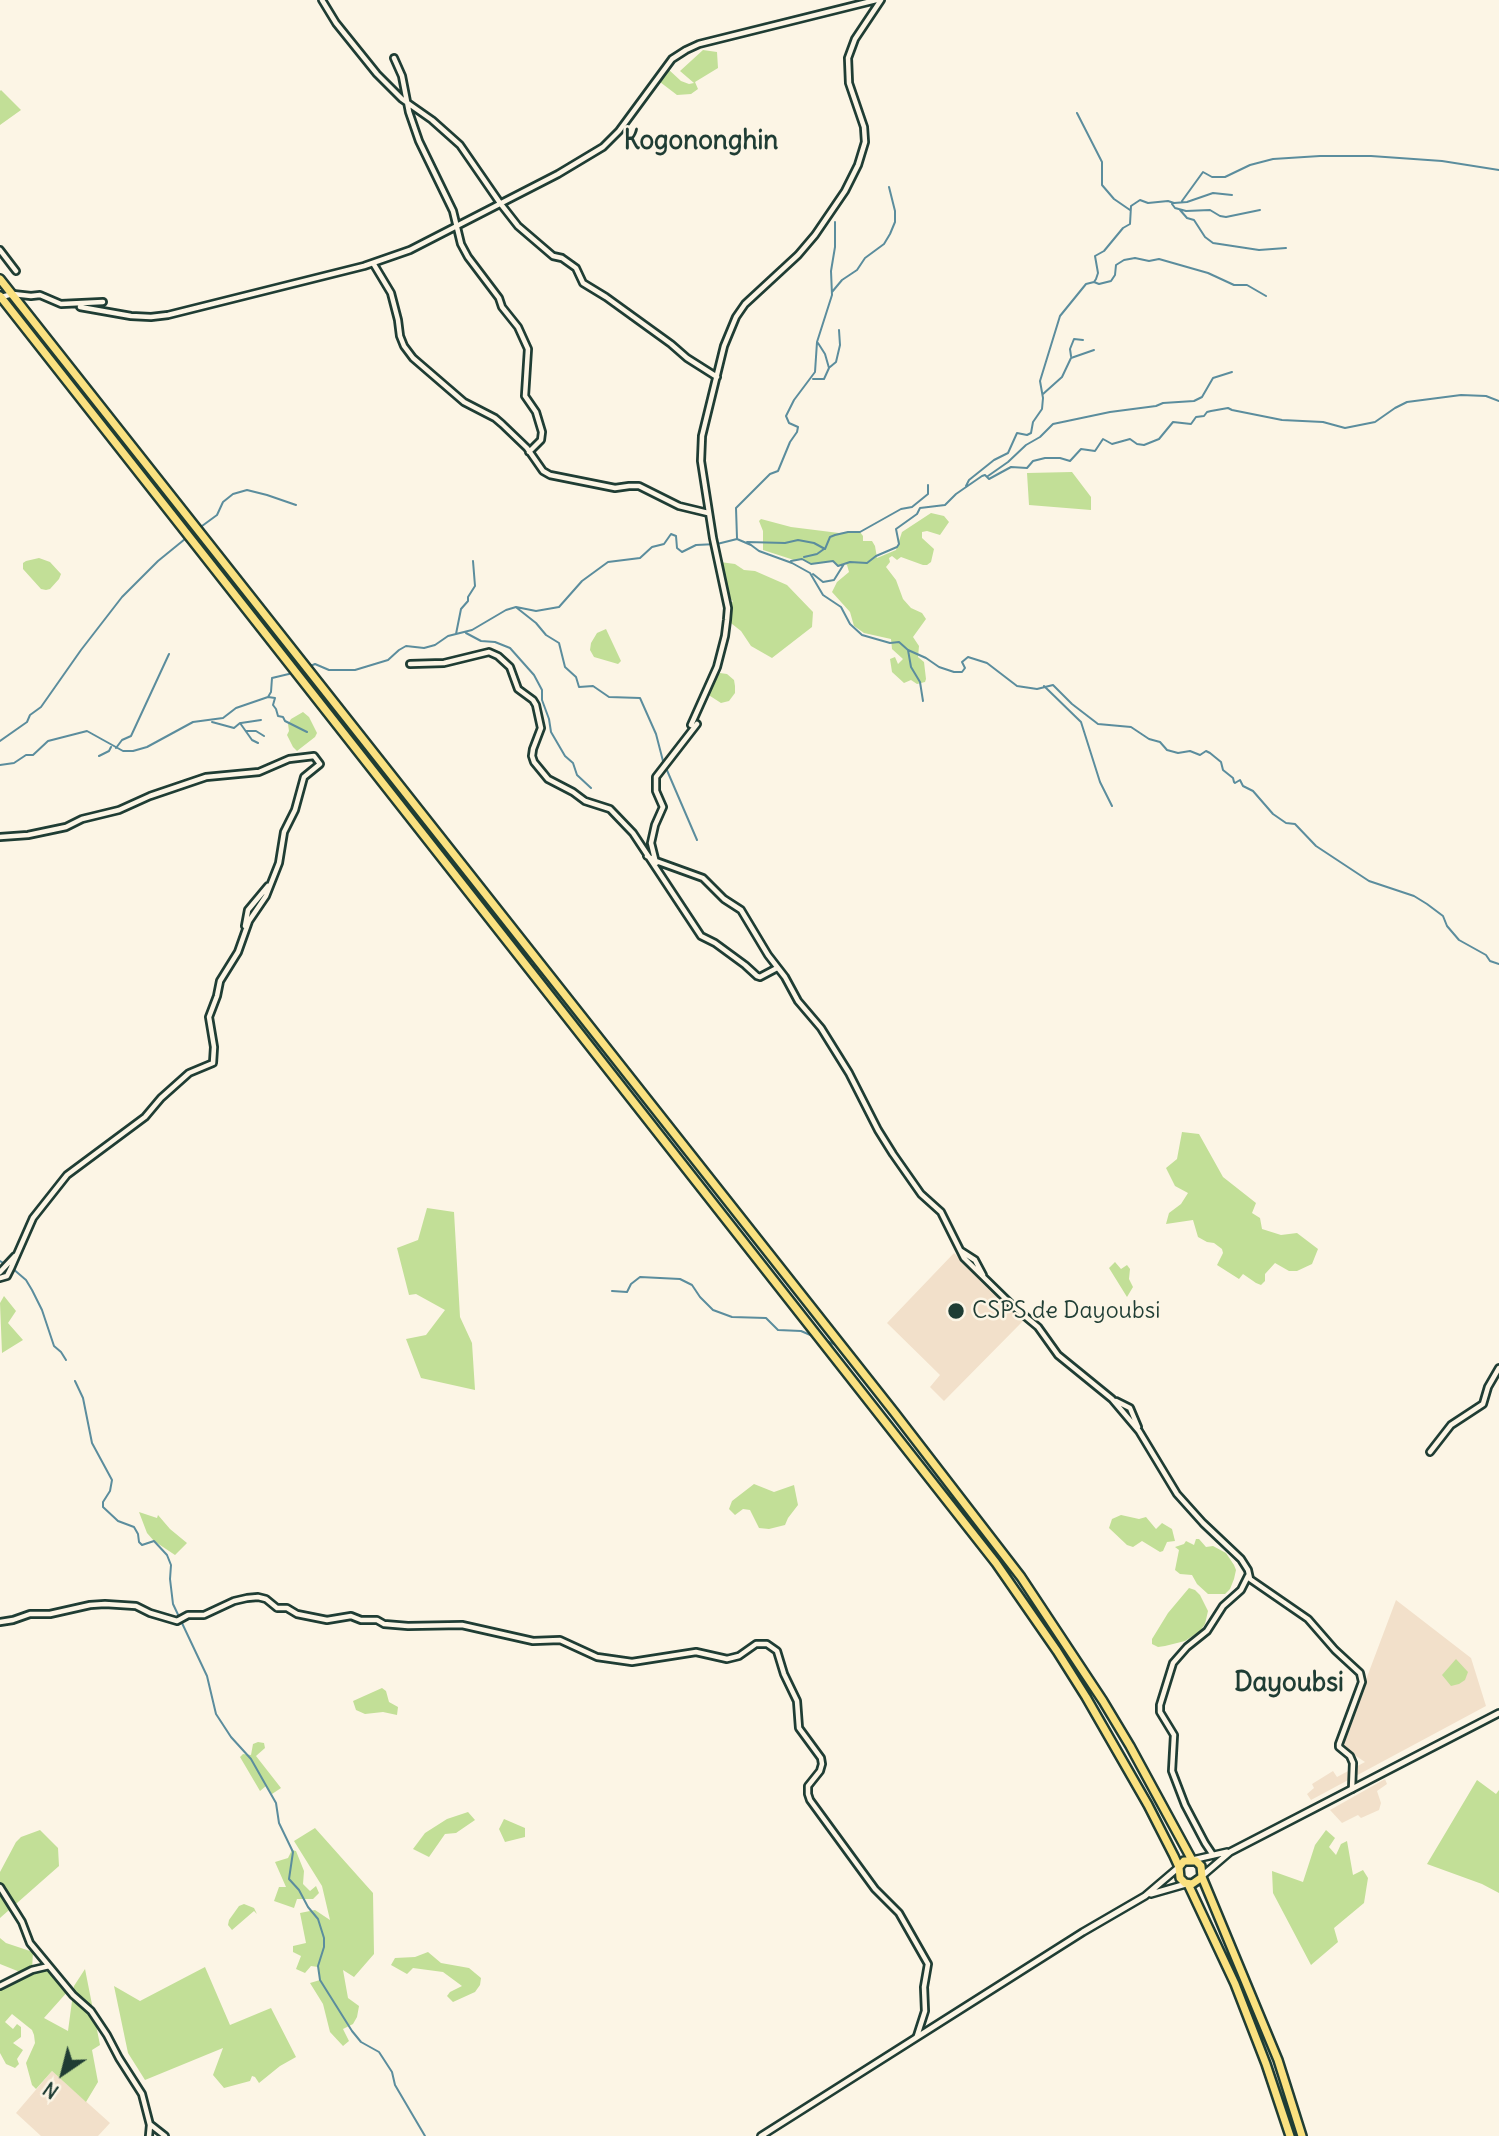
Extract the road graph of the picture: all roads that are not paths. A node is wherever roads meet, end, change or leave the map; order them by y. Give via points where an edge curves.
1 (323, 0) edge
2 (878, 0) edge
3 (394, 58) dead end
4 (407, 102) junction
5 (500, 203) junction
6 (457, 226) junction
7 (0, 250) edge
8 (373, 263) junction
9 (16, 271) dead end
10 (0, 278) edge
11 (12, 294) junction
12 (0, 297) edge
13 (103, 302) dead end
14 (80, 307) dead end
15 (717, 377) junction
16 (529, 452) junction
17 (708, 513) junction
18 (410, 664) dead end
19 (0, 837) edge
20 (647, 856) junction
21 (656, 861) junction
22 (657, 871) junction
23 (777, 968) junction
24 (18, 1253) junction
25 (0, 1272) edge
26 (0, 1278) edge
27 (1499, 1368) edge
28 (1430, 1452) dead end
29 (1248, 1576) junction
30 (0, 1622) edge
31 (1499, 1713) edge
32 (1352, 1789) junction
33 (1230, 1852) junction
34 (1214, 1856) junction
35 (1192, 1860) junction
36 (1179, 1867) junction
37 (1202, 1877) junction
38 (1188, 1884) junction
39 (0, 1887) edge
40 (1145, 1896) junction
41 (49, 1966) junction
42 (0, 1986) edge
43 (917, 2037) junction
44 (150, 2125) junction
45 (149, 2136) edge
46 (165, 2136) edge
47 (761, 2136) edge
48 (1290, 2136) edge
49 (1302, 2136) edge

1 - 4 street via 377,74
2 - 5 street via 686,50 672,60 603,147
2 - 15 street via 848,58 849,83 864,127 858,165 815,235 745,303 724,346
3 - 4 street
4 - 5 street via 460,145
4 - 6 street
5 - 6 street
5 - 15 street via 535,242 576,268 583,283
6 - 8 street
6 - 16 street via 468,257 518,327 528,349 525,396 542,432 541,440
7 - 9 street
8 - 14 street via 168,315 131,316
8 - 16 street via 391,293 400,336 413,358 464,402 495,418
10 - 11 highway
11 - 12 street
11 - 13 street via 40,295 61,304
11 - 35 highway via 1021,1577 1103,1701
12 - 36 highway via 996,1563 1086,1697
15 - 17 street via 702,436
16 - 17 street via 550,475 615,488 639,486 679,506
17 - 21 street via 728,608 725,636 694,725 656,777 663,807 651,843
18 - 20 street via 444,663 489,652 498,656 510,667 518,689 536,705 541,728 533,749 534,762 552,782 610,809
19 - 24 street via 66,827 206,777 259,772 286,759 314,756 320,764 304,777 284,832 279,863 271,882 248,910 238,952 222,977 209,1022 212,1063 188,1073 145,1117 67,1175 33,1218
20 - 21 street
20 - 22 street
21 - 22 street
21 - 23 street via 703,878 741,910
22 - 23 street via 701,936 757,976
23 - 29 street via 821,1028 893,1154 921,1194 941,1212 959,1250 975,1260 984,1279 1038,1327 1058,1355 1129,1408 1177,1494 1241,1559
24 - 25 street
24 - 26 street via 7,1276
27 - 28 street via 1483,1404 1451,1425
29 - 32 street via 1308,1619 1360,1673 1362,1682 1339,1744 1353,1763
29 - 34 street via 1207,1631 1173,1663 1160,1705 1174,1735 1172,1771
30 - 43 street via 105,1604 136,1606 177,1621 258,1597 277,1608 327,1620 351,1616 408,1626 462,1625 533,1641 560,1640 597,1657 632,1662 695,1652 727,1659 757,1644 767,1644 777,1651 797,1701 799,1728 821,1758 820,1771 808,1786 810,1800 875,1889 899,1913 928,1965 925,2011
31 - 32 street
32 - 33 street
33 - 34 street
33 - 37 street
34 - 35 street
35 - 36 highway
35 - 37 highway via 1201,1866
36 - 38 highway via 1180,1878
36 - 40 street
37 - 38 highway
37 - 49 highway via 1278,2060
38 - 40 street
38 - 48 highway via 1235,1984
39 - 41 street via 30,1943
40 - 43 street
41 - 42 street
41 - 44 street via 107,2035 142,2094
43 - 47 street
44 - 45 street
44 - 46 street

